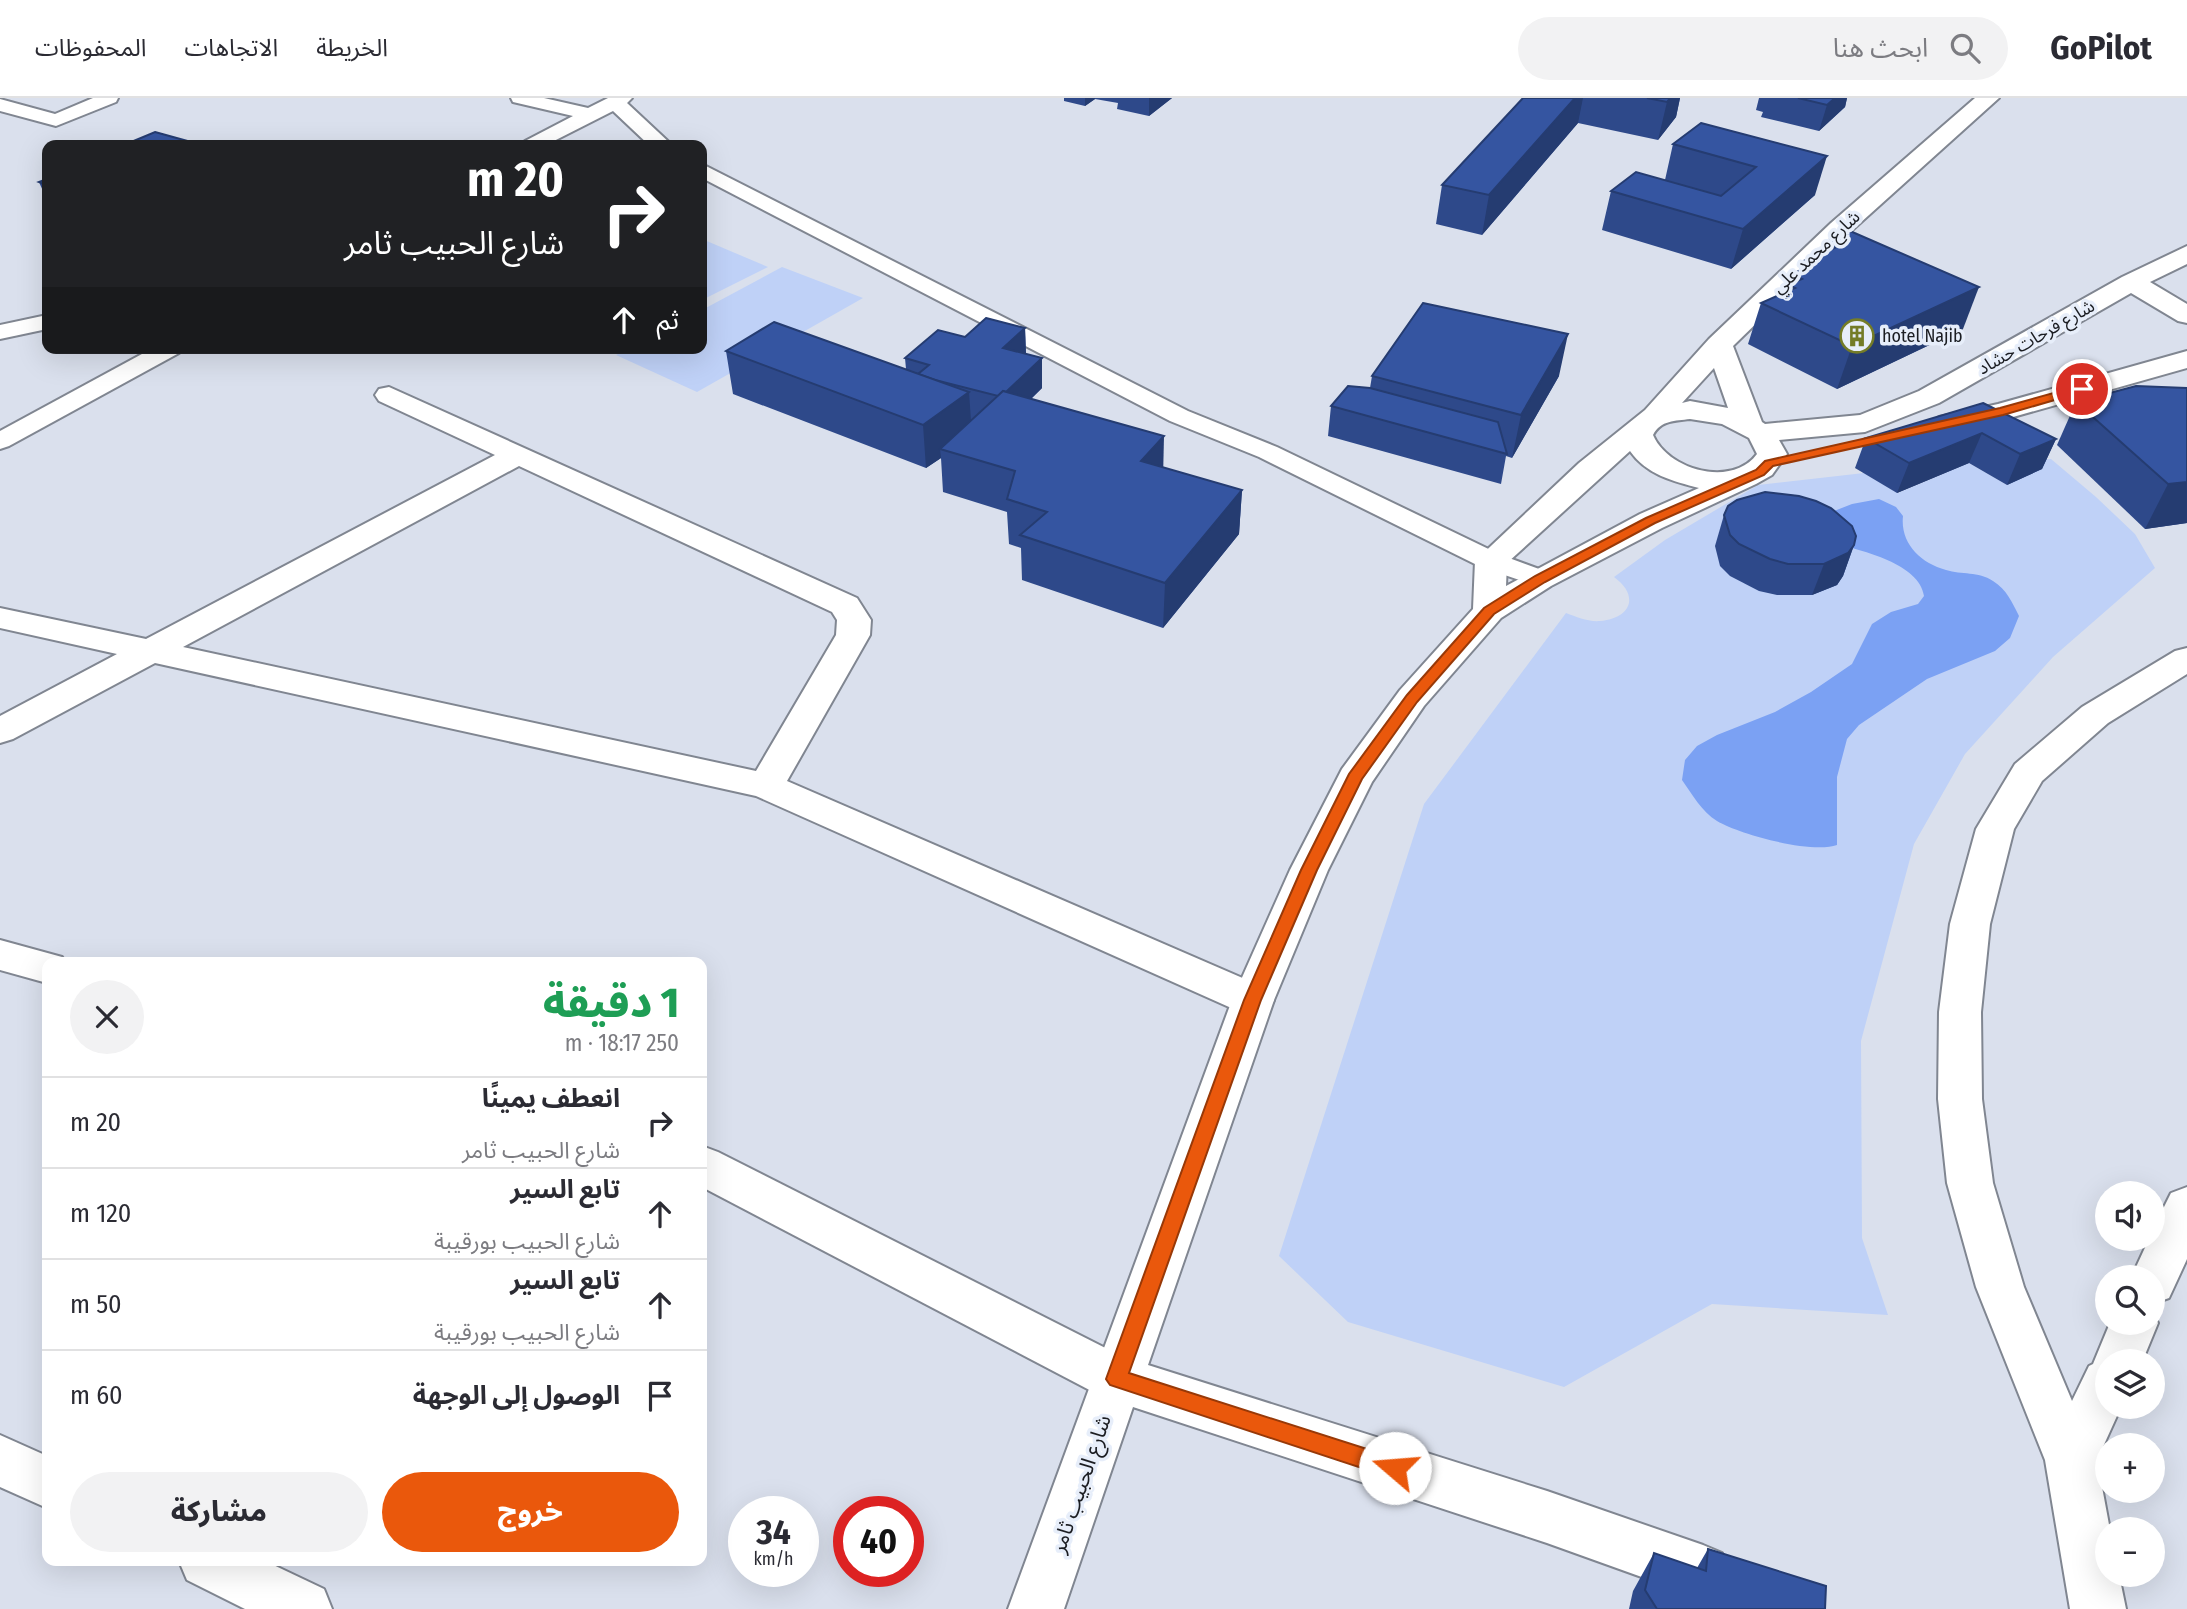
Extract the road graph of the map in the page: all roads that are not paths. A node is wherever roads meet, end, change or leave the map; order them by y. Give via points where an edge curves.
1 (109, 98) edge
2 (520, 98) edge
3 (1988, 98) edge
4 (619, 100) edge
5 (0, 105) edge
6 (592, 115) junction
7 (542, 140) edge
8 (654, 140) edge
9 (707, 173) edge
10 (2187, 254) edge
11 (2131, 282) junction
12 (2187, 315) edge
13 (42, 323) edge
14 (0, 332) edge
15 (1719, 345) junction
16 (161, 354) edge
17 (2187, 359) edge
18 (389, 395) dead end
19 (2108, 409) edge
20 (2003, 411) junction
21 (1648, 422) junction
22 (1754, 429) junction
23 (0, 442) edge
24 (517, 455) junction
25 (1779, 463) junction
26 (1491, 561) junction
27 (1540, 579) junction
28 (1489, 611) junction
29 (0, 618) edge
30 (150, 649) junction
31 (2187, 659) edge
32 (0, 731) edge
33 (766, 786) junction
34 (0, 955) edge
35 (42, 967) edge
36 (1253, 1000) junction
37 (707, 1168) edge
38 (2187, 1207) edge
39 (2160, 1265) edge
40 (1117, 1379) junction
41 (2095, 1408) edge
42 (0, 1460) edge
43 (2071, 1460) junction
44 (42, 1481) edge
45 (216, 1566) edge
46 (1744, 1586) edge
47 (304, 1609) edge
48 (1036, 1609) edge
49 (2098, 1609) edge

1 - 5 lane via 56,120
2 - 6 lane
3 - 15 street, شارع محمد علي via 1840,228
4 - 6 lane
4 - 8 lane
6 - 7 lane
9 - 26 lane via 1178,416 1268,452
10 - 11 street, شارع فرحات حشاد
11 - 12 street
11 - 22 street, شارع فرحات حشاد via 1965,378 1884,417 1836,428
13 - 14 lane
15 - 21 street, شارع محمد علي
15 - 22 street
16 - 23 lane
17 - 20 street
18 - 24 street
19 - 20 street
20 - 25 street
21 - 22 street via 1680,411 1710,412
21 - 25 street via 1638,435 1644,452 1681,474 1714,480
21 - 26 street, شارع محمد علي via 1590,468
22 - 25 street
24 - 30 street
24 - 33 street via 845,605 854,620 853,635
25 - 27 street, شارع الحبيب ثامر via 1651,521
26 - 27 lane
26 - 28 street
27 - 28 street, شارع الحبيب ثامر
28 - 36 street, شارع الحبيب ثامر via 1412,698 1355,778
29 - 30 street
30 - 32 street
30 - 33 street
31 - 43 street via 2095,715 2028,773 1995,829 1970,924 1959,1012 1960,1099 1970,1183 2000,1287
33 - 36 street
34 - 35 street
36 - 40 street, شارع الحبيب ثامر
37 - 40 street
38 - 39 street
40 - 46 street via 1547,1517
40 - 48 street, شارع الحبيب ثامر
41 - 43 street
42 - 44 street
43 - 49 street
45 - 47 street

